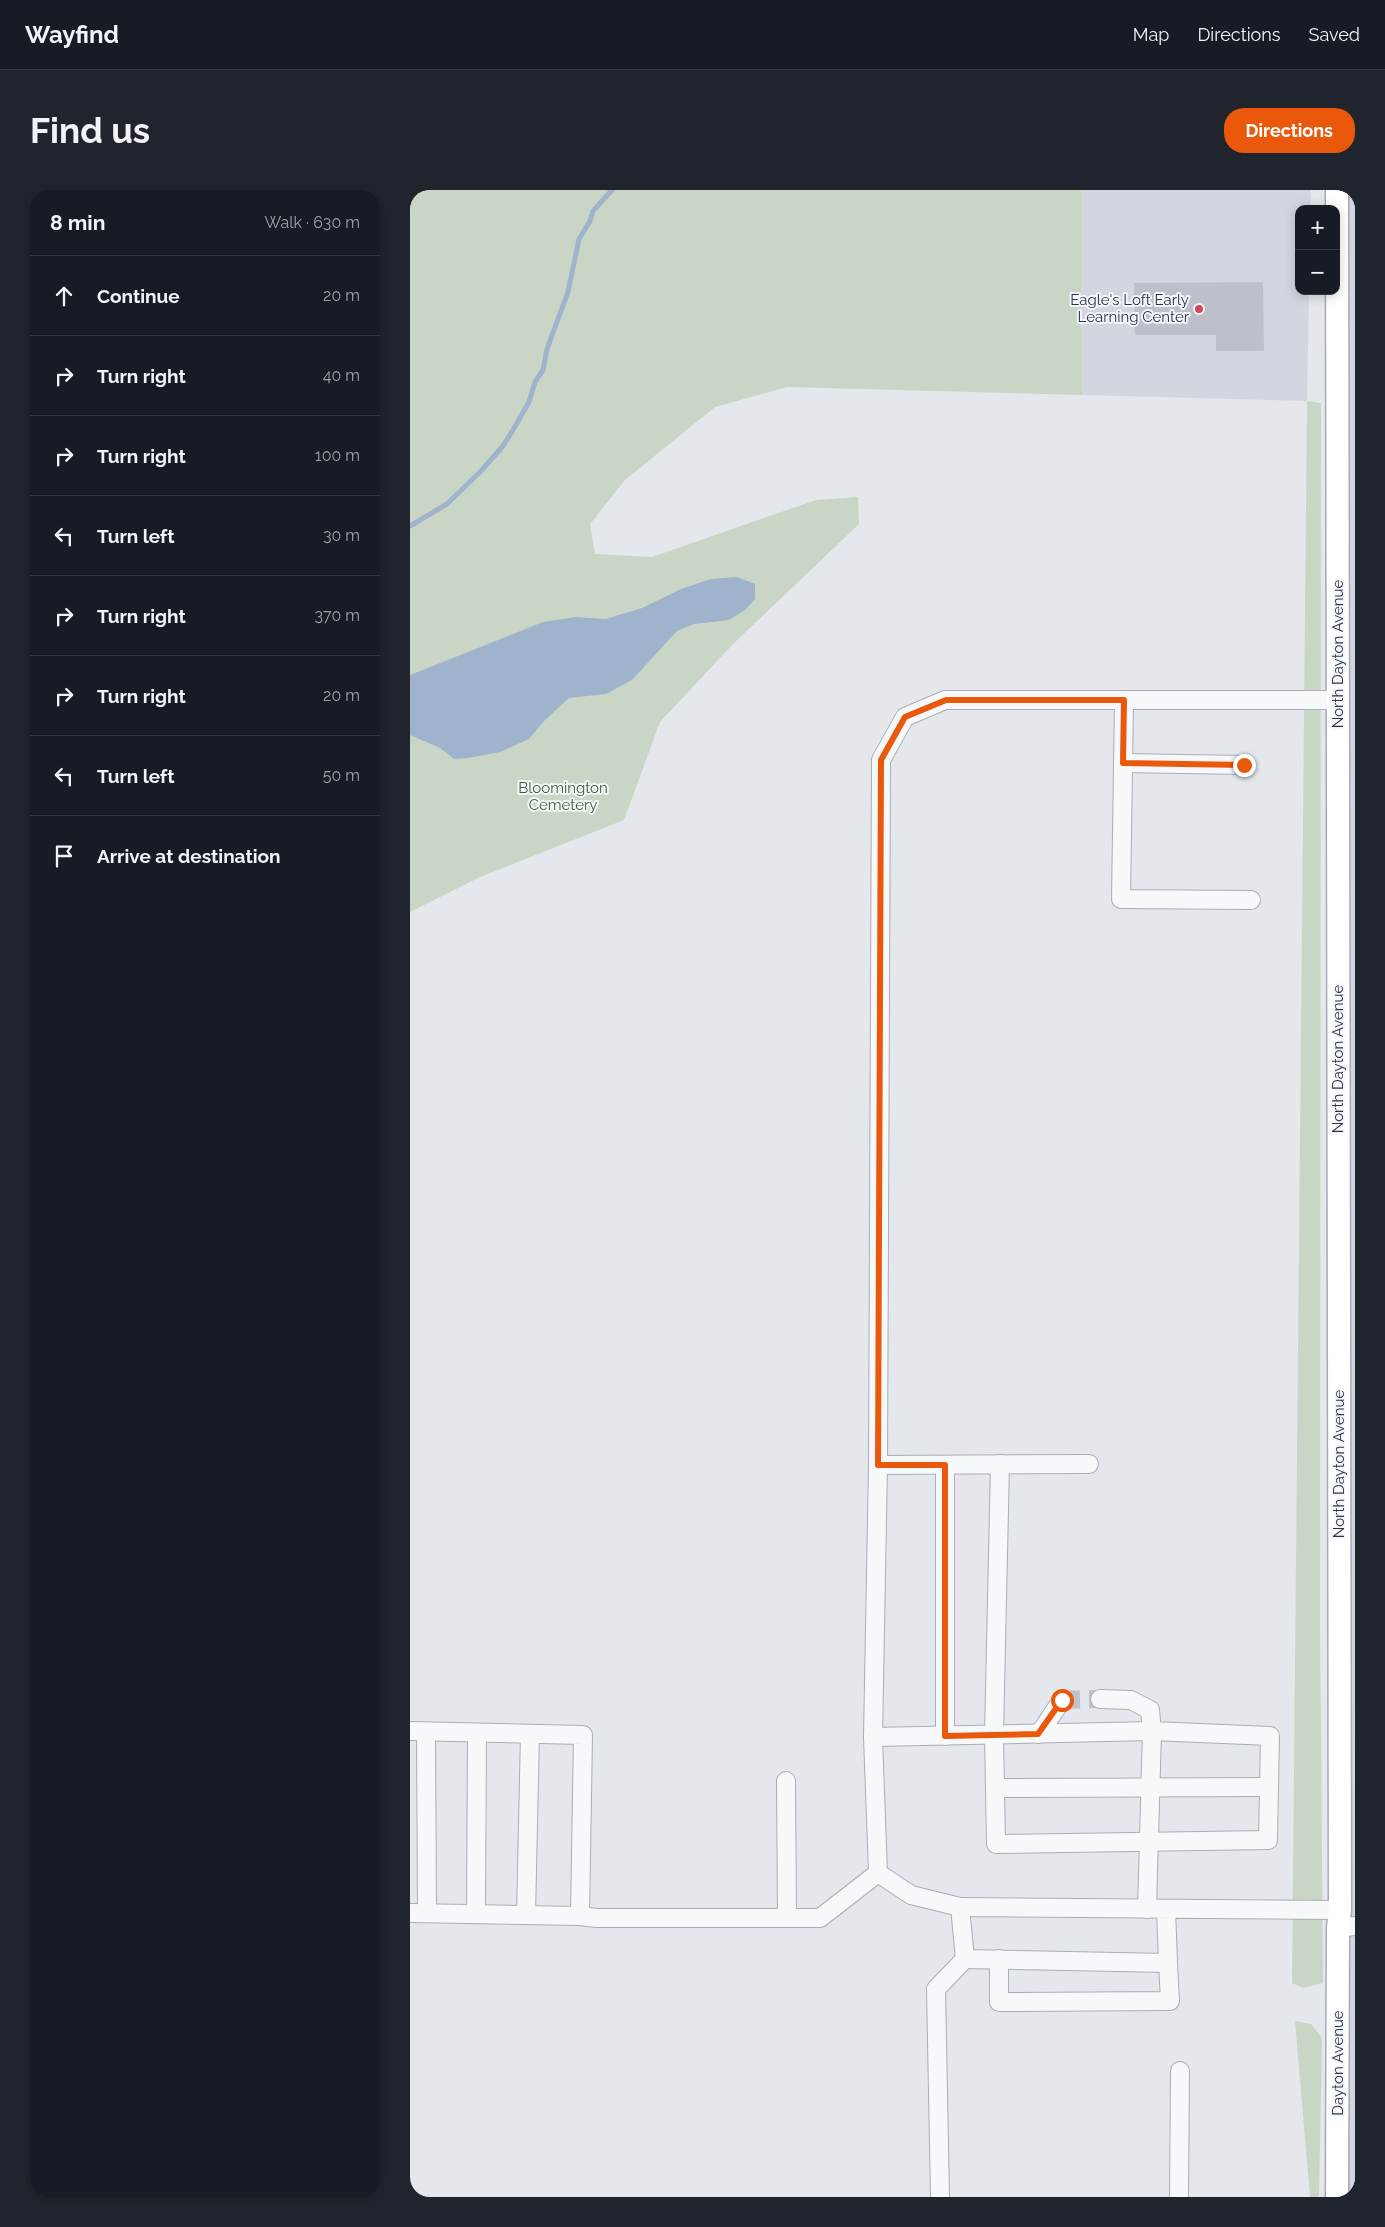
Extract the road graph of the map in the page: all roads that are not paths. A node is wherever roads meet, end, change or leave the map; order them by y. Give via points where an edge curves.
1 (1337, 190) edge
2 (1124, 700) junction
3 (1338, 700) junction
4 (1123, 763) junction
5 (1244, 765) dead end
6 (1251, 900) dead end
7 (1000, 1464) junction
8 (1090, 1464) dead end
9 (878, 1465) junction
10 (945, 1465) junction
11 (1100, 1699) tunnel mouth
12 (1062, 1700) dead end
13 (1152, 1731) junction
14 (418, 1732) edge
15 (477, 1733) junction
16 (530, 1734) junction
17 (1038, 1734) junction
18 (994, 1735) junction
19 (945, 1736) junction
20 (873, 1737) junction
21 (786, 1780) dead end
22 (1269, 1787) junction
23 (995, 1788) junction
24 (1150, 1788) junction
25 (1149, 1841) junction
26 (878, 1873) junction
27 (960, 1907) junction
28 (1147, 1909) junction
29 (1166, 1909) junction
30 (418, 1913) edge
31 (476, 1914) junction
32 (526, 1915) junction
33 (580, 1916) junction
34 (787, 1918) junction
35 (1344, 1922) edge
36 (965, 1958) junction
37 (999, 1959) junction
38 (1168, 1963) junction
39 (1180, 2071) dead end
40 (940, 2197) edge
41 (1179, 2197) edge
42 (1337, 2197) edge

1 - 3 main road, North Dayton Avenue
2 - 3 lane
2 - 4 lane
2 - 9 lane via 946,700 905,717 881,760
3 - 35 main road, North Dayton Avenue
4 - 5 lane
4 - 6 lane via 1121,899
7 - 8 lane
7 - 10 lane
7 - 18 lane
9 - 10 lane
9 - 20 lane
10 - 19 lane
11 - 13 lane via 1131,1700 1150,1710
12 - 17 lane
13 - 17 lane
13 - 22 lane via 1270,1736
13 - 24 lane
14 - 15 lane
14 - 30 lane
15 - 16 lane
15 - 31 lane
16 - 32 lane
16 - 33 lane via 583,1735
17 - 18 lane
18 - 19 lane
18 - 23 lane
19 - 20 lane
20 - 26 lane
21 - 34 lane
22 - 24 lane
22 - 25 lane via 1268,1840
23 - 24 lane
23 - 25 lane via 996,1844
24 - 25 lane
25 - 28 lane
26 - 27 lane via 911,1895
26 - 34 lane via 820,1918
27 - 28 lane
27 - 36 lane
28 - 29 lane
29 - 35 lane
29 - 38 lane
30 - 31 lane
31 - 32 lane
32 - 33 lane
33 - 34 lane
35 - 42 main road, Dayton Avenue
36 - 37 lane
36 - 40 lane via 936,1989
37 - 38 lane
37 - 38 lane via 999,2002 1170,2001
39 - 41 lane

